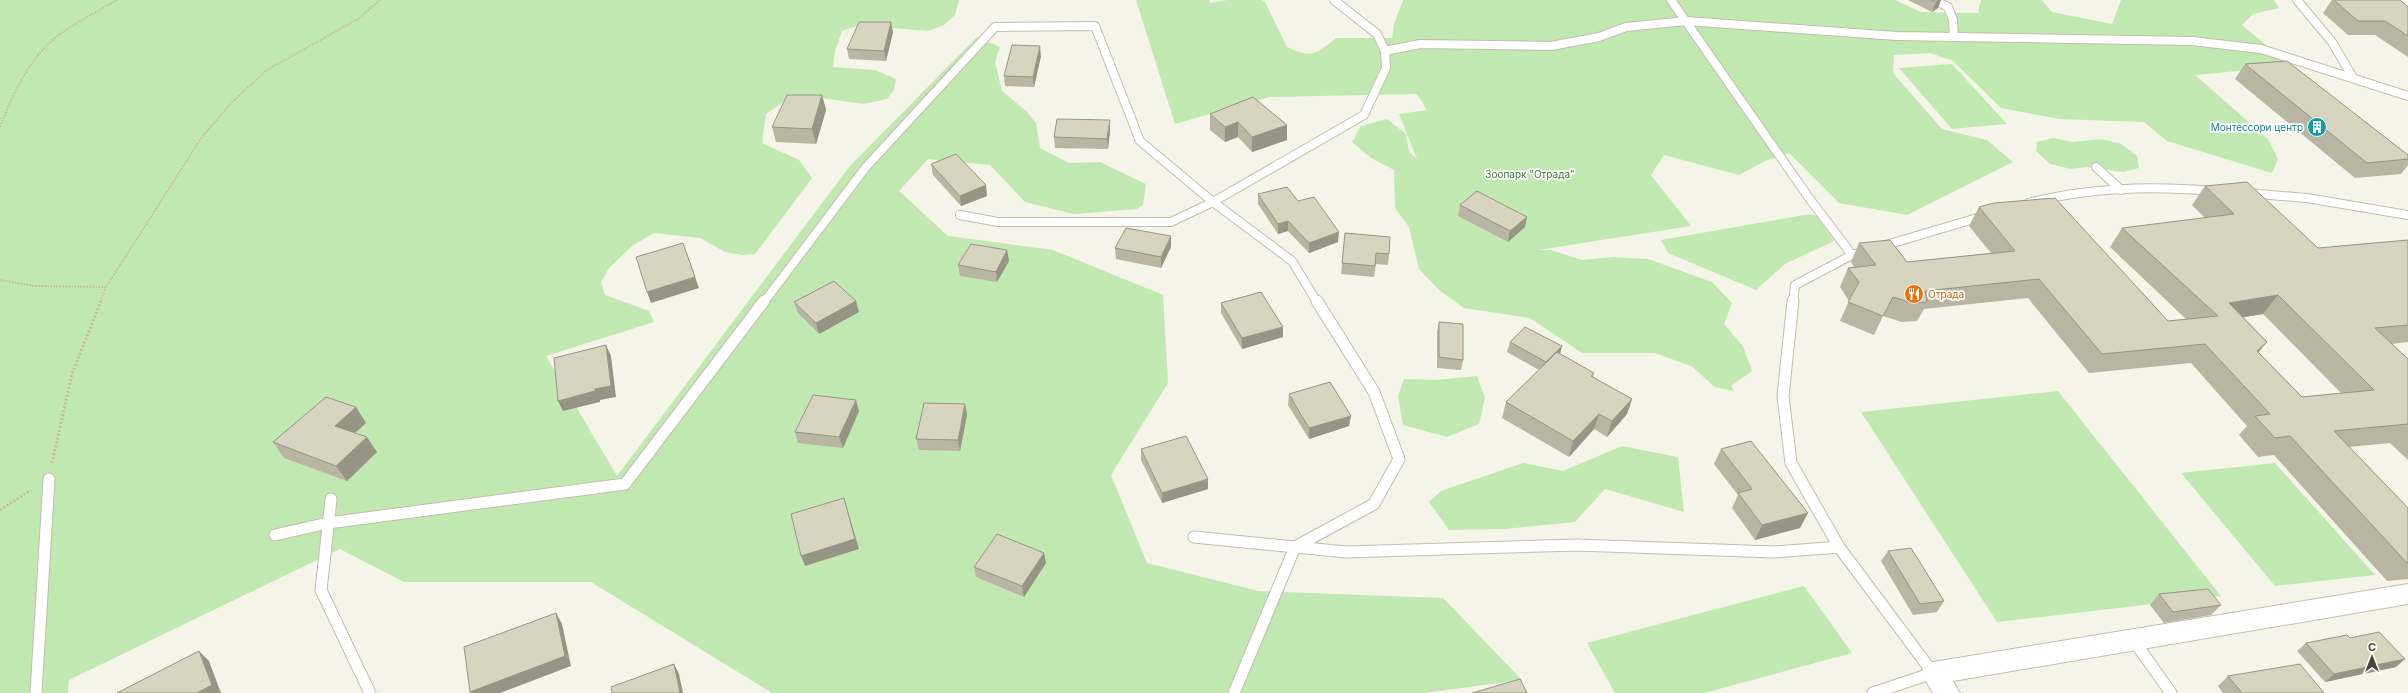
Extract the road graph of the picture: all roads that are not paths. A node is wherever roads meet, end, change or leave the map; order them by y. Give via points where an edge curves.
1 (1334, 0) edge
2 (1671, 0) edge
3 (1934, 0) edge
4 (2297, 0) edge
5 (1686, 21) junction
6 (1954, 37) junction
7 (1385, 51) junction
8 (2352, 76) junction
9 (2408, 96) edge
10 (2096, 167) dead end
11 (2121, 190) junction
12 (2223, 192) edge
13 (2238, 193) edge
14 (1212, 202) junction
15 (2019, 205) edge
16 (1996, 212) edge
17 (960, 215) dead end
18 (2408, 215) edge
19 (1852, 255) junction
20 (48, 479) road end
21 (331, 499) dead end
22 (328, 523) junction
23 (275, 535) dead end
24 (1194, 538) dead end
25 (1296, 547) junction
26 (1839, 547) junction
27 (2408, 594) edge
28 (2134, 641) junction
29 (1933, 673) junction
30 (36, 693) edge
31 (370, 693) edge
32 (1234, 693) edge
33 (1873, 693) edge
34 (1946, 693) edge
35 (2171, 693) edge

1 - 7 lane via 1377,34
2 - 5 lane
3 - 6 lane via 1948,7 1953,20
4 - 8 lane via 2332,42
5 - 6 lane via 1897,36
5 - 7 lane via 1626,27 1599,37 1551,46 1420,44
5 - 19 lane via 1808,198
6 - 8 lane via 2192,41 2261,49
7 - 14 lane via 1386,68 1364,115
8 - 9 lane
10 - 11 lane
11 - 12 lane via 2163,187
11 - 15 lane via 2056,194
13 - 18 lane via 2307,198
14 - 17 lane via 1171,222 998,222
14 - 22 lane via 1140,141 1095,26 995,28 866,167 625,484
14 - 25 lane via 1292,261 1374,392 1399,459 1374,504
16 - 19 lane
19 - 26 lane via 1795,285 1783,396 1791,463
20 - 30 lane
21 - 22 lane
22 - 23 lane
22 - 31 lane via 322,590
24 - 25 lane
25 - 26 lane via 1346,552 1577,545 1774,552
25 - 32 lane
26 - 29 lane
27 - 28 street
28 - 29 street
28 - 35 lane
29 - 33 lane
29 - 34 street

